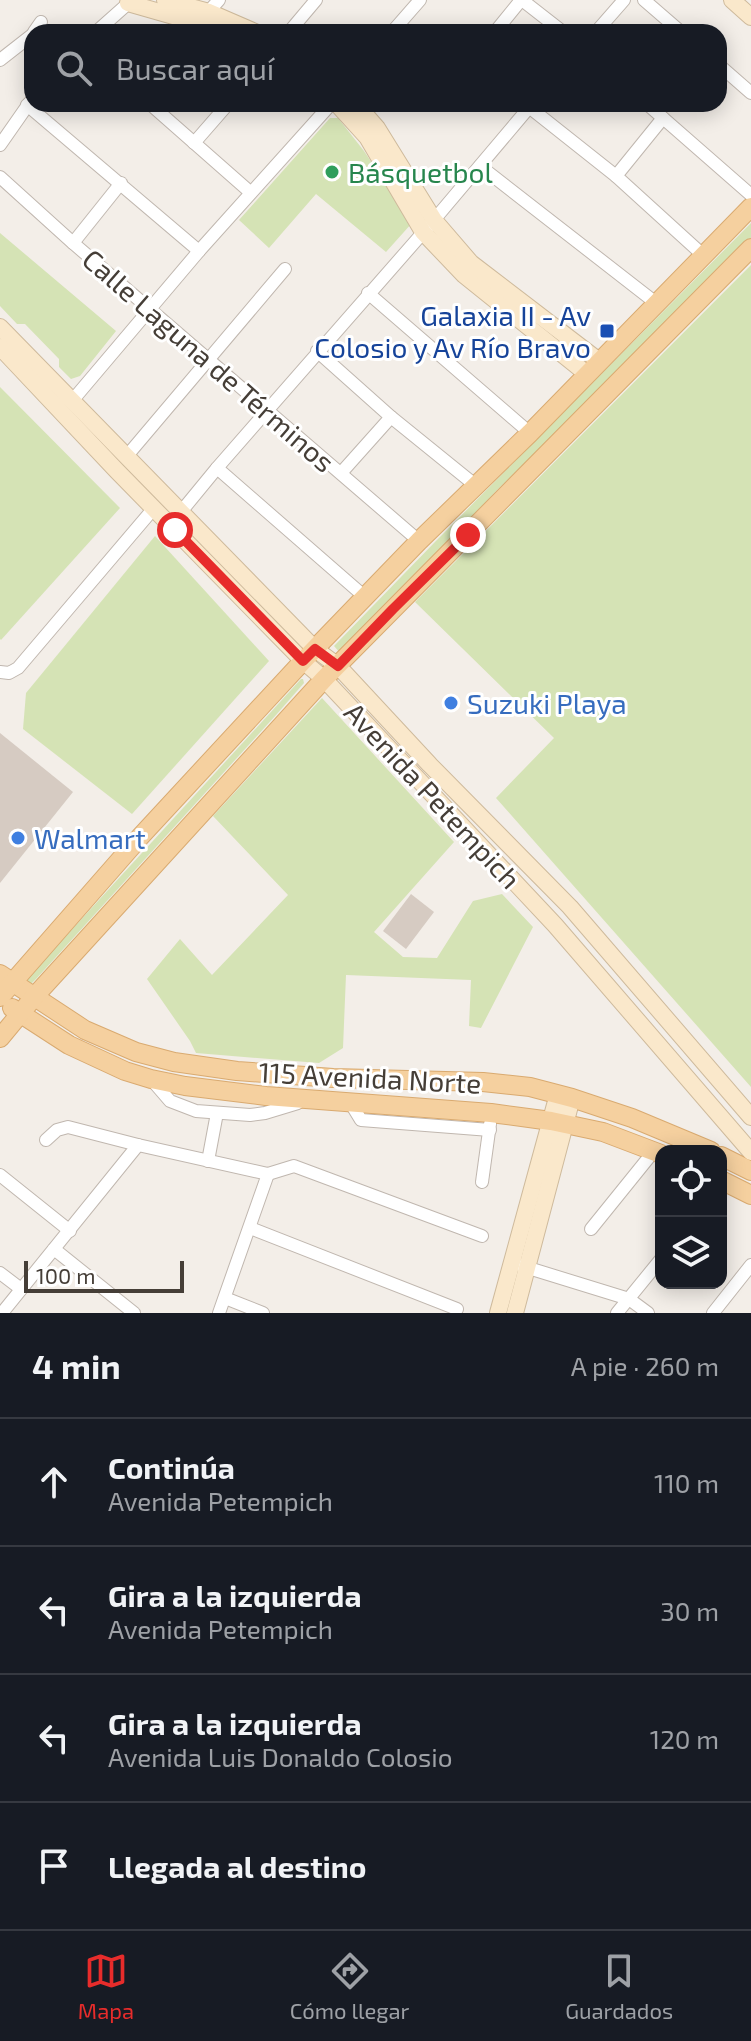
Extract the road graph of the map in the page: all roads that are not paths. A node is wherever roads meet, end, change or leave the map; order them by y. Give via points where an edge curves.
1 (165, 0) edge
2 (316, 0) edge
3 (420, 0) edge
4 (522, 0) edge
5 (624, 0) edge
6 (644, 0) edge
7 (732, 0) edge
8 (130, 2) edge
9 (204, 17) edge
10 (751, 17) edge
11 (105, 24) edge
12 (228, 24) edge
13 (296, 24) edge
14 (399, 24) edge
15 (502, 24) edge
16 (553, 24) edge
17 (603, 24) edge
18 (672, 24) edge
19 (24, 39) edge
20 (0, 60) edge
21 (727, 72) edge
22 (751, 93) edge
23 (24, 111) edge
24 (40, 112) edge
25 (159, 112) edge
26 (221, 112) edge
27 (326, 112) edge
28 (342, 112) edge
29 (363, 112) edge
30 (526, 112) edge
31 (538, 112) edge
32 (656, 112) edge
33 (663, 118) junction
34 (194, 143) junction
35 (0, 145) edge
36 (480, 166) junction
37 (616, 176) junction
38 (0, 177) edge
39 (121, 183) junction
40 (250, 192) junction
41 (751, 195) edge
42 (751, 207) edge
43 (428, 226) junction
44 (73, 243) junction
45 (751, 248) edge
46 (199, 251) junction
47 (704, 256) junction
48 (285, 269) dead end
49 (368, 293) junction
50 (656, 303) junction
51 (150, 310) junction
52 (0, 327) edge
53 (0, 347) edge
54 (317, 351) junction
55 (208, 361) junction
56 (593, 368) junction
57 (72, 401) junction
58 (267, 410) junction
59 (391, 417) junction
60 (530, 433) junction
61 (126, 457) junction
62 (217, 468) junction
63 (341, 473) junction
64 (475, 485) junction
65 (154, 508) junction
66 (180, 513) junction
67 (419, 541) junction
68 (365, 597) junction
69 (309, 655) junction
70 (0, 672) edge
71 (331, 672) junction
72 (3, 989) edge
73 (34, 997) junction
74 (20, 1013) junction
75 (0, 1038) edge
76 (151, 1079) junction
77 (431, 1081) junction
78 (565, 1096) junction
79 (310, 1099) junction
80 (350, 1102) junction
81 (428, 1108) junction
82 (217, 1113) junction
83 (751, 1117) edge
84 (490, 1121) junction
85 (558, 1123) junction
86 (46, 1140) dead end
87 (138, 1145) junction
88 (697, 1145) edge
89 (655, 1152) edge
90 (751, 1152) edge
91 (655, 1156) edge
92 (727, 1159) edge
93 (208, 1161) junction
94 (751, 1171) edge
95 (268, 1174) junction
96 (0, 1175) edge
97 (482, 1182) dead end
98 (727, 1183) edge
99 (751, 1195) edge
100 (250, 1228) junction
101 (591, 1229) dead end
102 (70, 1231) junction
103 (482, 1236) dead end
104 (54, 1249) junction
105 (519, 1265) junction
106 (751, 1265) edge
107 (655, 1266) edge
108 (0, 1273) edge
109 (21, 1289) junction
110 (225, 1298) junction
111 (629, 1299) junction
112 (457, 1309) dead end
113 (8, 1311) edge
114 (134, 1313) edge
115 (219, 1313) edge
116 (263, 1313) edge
117 (498, 1313) edge
118 (515, 1313) edge
119 (617, 1313) edge
120 (648, 1313) edge
121 (713, 1313) edge

1 - 9 main road
2 - 13 street
3 - 14 street
4 - 15 street
4 - 16 street
5 - 17 street
6 - 18 street
7 - 10 main road
8 - 9 main road
8 - 11 street
9 - 12 main road
19 - 20 street
21 - 22 street
23 - 35 street
24 - 39 street
25 - 34 street
26 - 34 street
27 - 40 street
28 - 43 main road via 367,137
29 - 43 main road via 377,128
30 - 36 street
31 - 37 street
32 - 33 street
33 - 37 street
33 - 41 street
34 - 40 street
36 - 43 street
36 - 50 street
37 - 47 street
38 - 44 street, Calle Laguna de Términos
39 - 44 street
39 - 46 street
40 - 46 street
42 - 47 main road
43 - 49 street
43 - 56 main road
44 - 51 street, Calle Laguna de Términos
45 - 71 main road
46 - 51 street
47 - 50 main road
48 - 55 street
49 - 54 street
49 - 60 street
50 - 56 main road
51 - 55 street, Calle Laguna de Términos
51 - 57 street
52 - 57 main road, Avenida Petempich
53 - 65 main road, Avenida Petempich
54 - 58 street
54 - 59 street
55 - 58 street, Calle Laguna de Términos
55 - 61 street
56 - 60 main road
57 - 61 main road, Avenida Petempich
58 - 62 street
58 - 63 street, Calle Laguna de Términos
59 - 63 street
59 - 64 street
60 - 64 main road
61 - 66 main road, Avenida Petempich
62 - 66 street
62 - 68 street
63 - 67 street, Calle Laguna de Términos
64 - 67 main road
65 - 69 main road, Avenida Petempich
65 - 70 street via 18,668
66 - 69 main road, Avenida Petempich
67 - 68 main road
68 - 69 main road
69 - 71 main road, Avenida Petempich
69 - 72 main road
71 - 73 main road
71 - 83 main road, Avenida Petempich via 570,907
71 - 90 main road, Avenida Petempich
72 - 73 main road, 115 Avenida Norte
72 - 74 main road, 115 Avenida Norte
73 - 74 main road
73 - 77 main road, 115 Avenida Norte via 85,1030 174,1062 237,1071
74 - 75 main road
74 - 76 main road, 115 Avenida Norte via 69,1045
76 - 79 main road, 115 Avenida Norte
76 - 82 street via 170,1101
77 - 78 main road, 115 Avenida Norte via 516,1085
77 - 81 main road
78 - 85 main road
78 - 88 main road, 115 Avenida Norte
79 - 80 main road, 115 Avenida Norte
79 - 82 street via 265,1113
80 - 81 main road, 115 Avenida Norte
80 - 84 street via 361,1120
81 - 84 main road, 115 Avenida Norte
82 - 93 street
84 - 85 main road, 115 Avenida Norte
84 - 97 street
85 - 89 main road, 115 Avenida Norte via 603,1132
85 - 105 main road
86 - 87 street via 68,1127
87 - 93 street
87 - 102 street
91 - 101 street
92 - 94 main road
93 - 95 street
95 - 100 street
95 - 103 street via 294,1166
96 - 102 street
98 - 99 main road
100 - 110 street
100 - 112 street
102 - 104 street
104 - 109 street
104 - 114 street
105 - 111 street
105 - 117 main road
105 - 118 main road
106 - 121 street
107 - 111 street
108 - 109 street
109 - 113 street
110 - 115 street
110 - 116 street
111 - 119 street
111 - 120 street

